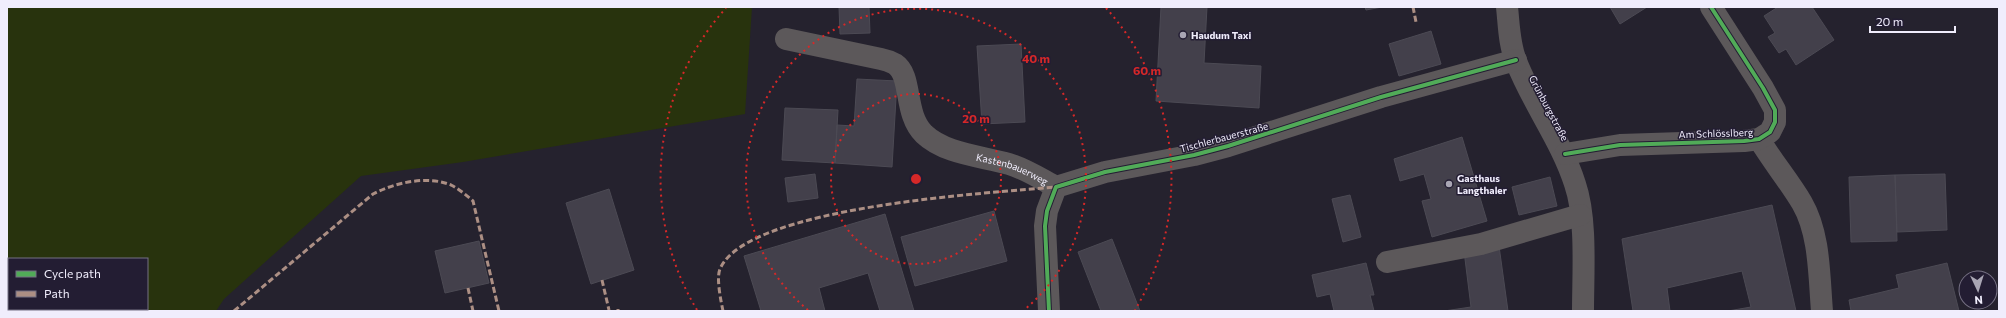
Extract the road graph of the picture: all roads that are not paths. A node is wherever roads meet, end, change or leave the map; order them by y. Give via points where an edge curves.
1 (1507, 7) edge
2 (1711, 7) edge
3 (786, 39) dead end
4 (1516, 60) junction
5 (1759, 139) junction
6 (1564, 154) junction
7 (1056, 187) junction
8 (1580, 215) junction
9 (1387, 262) dead end
10 (1049, 311) edge
11 (1583, 311) edge
12 (1822, 311) edge

1 - 4 street, Grünburgstraße via 1510,40
2 - 5 street, Am Schlösslberg via 1775,110 1775,122 1770,132
3 - 7 street, Kastenbauerweg via 881,59 896,65 905,79 914,123 936,144 1010,165
4 - 6 street, Grünburgstraße
4 - 7 street, Tischlerbauerstraße via 1380,97 1228,146 1105,172
5 - 6 street, Am Schlösslberg via 1620,145
5 - 12 street via 1802,204 1810,224 1817,250
6 - 8 street, Grünburgstraße via 1576,185
7 - 10 street via 1045,226
8 - 9 street via 1481,244
8 - 11 street, Grünburgstraße

